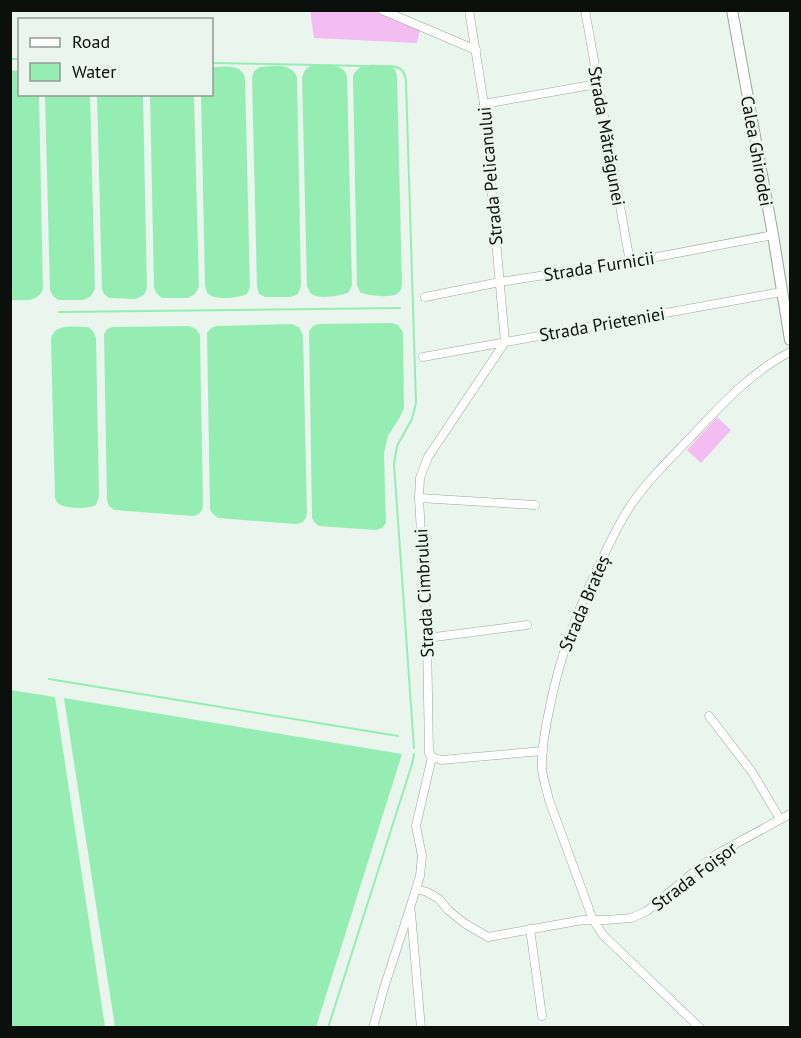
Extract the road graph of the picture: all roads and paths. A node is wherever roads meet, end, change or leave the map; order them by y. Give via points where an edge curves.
1 (382, 10) edge
2 (469, 10) edge
3 (585, 10) edge
4 (732, 10) edge
5 (476, 50) junction
6 (597, 84) junction
7 (484, 104) junction
8 (773, 235) junction
9 (630, 262) junction
10 (500, 282) junction
11 (781, 292) junction
12 (425, 297) dead end
13 (790, 340) edge
14 (505, 342) junction
15 (790, 352) edge
16 (423, 357) dead end
17 (419, 498) junction
18 (535, 505) dead end
19 (527, 625) dead end
20 (427, 638) junction
21 (709, 716) dead end
22 (543, 751) junction
23 (432, 757) junction
24 (790, 814) edge
25 (780, 819) junction
26 (416, 889) junction
27 (410, 908) junction
28 (593, 920) junction
29 (531, 929) junction
30 (542, 1016) dead end
31 (373, 1028) edge
32 (421, 1028) edge
33 (700, 1028) edge

1 - 5 street
2 - 5 street, Strada Pelicanului
3 - 6 street, Strada Mătrăgunei
4 - 8 street, Calea Ghirodei
5 - 7 street, Strada Pelicanului
6 - 7 street
6 - 9 street, Strada Mătrăgunei
7 - 10 street, Strada Pelicanului
8 - 9 street, Strada Furnicii
8 - 11 street, Calea Ghirodei
9 - 10 street, Strada Furnicii
10 - 12 street, Strada Furnicii
10 - 14 street, Strada Pelicanului
11 - 13 street, Calea Ghirodei
11 - 14 street, Strada Prieteniei
14 - 16 street, Strada Prieteniei
14 - 17 street, Strada Cimbrului via 428,457 420,478
15 - 22 street, Strada Brateș via 730,397 668,460 631,505 568,638 554,683
17 - 18 street
17 - 20 street, Strada Cimbrului
19 - 20 street
20 - 23 street, Strada Cimbrului
21 - 25 street via 752,772
22 - 23 street
22 - 28 street, Strada Brateș via 549,801
23 - 26 street, Strada Cimbrului via 416,826 422,856
24 - 25 street, Strada Foișor
25 - 28 street, Strada Foișor via 717,854 642,914 627,919
26 - 27 street, Strada Cimbrului
26 - 29 street, Strada Foișor via 439,899 464,923 488,937
27 - 31 street, Strada Cimbrului
27 - 32 street
28 - 29 street, Strada Foișor
28 - 33 street, Strada Brateș via 603,935
29 - 30 street

